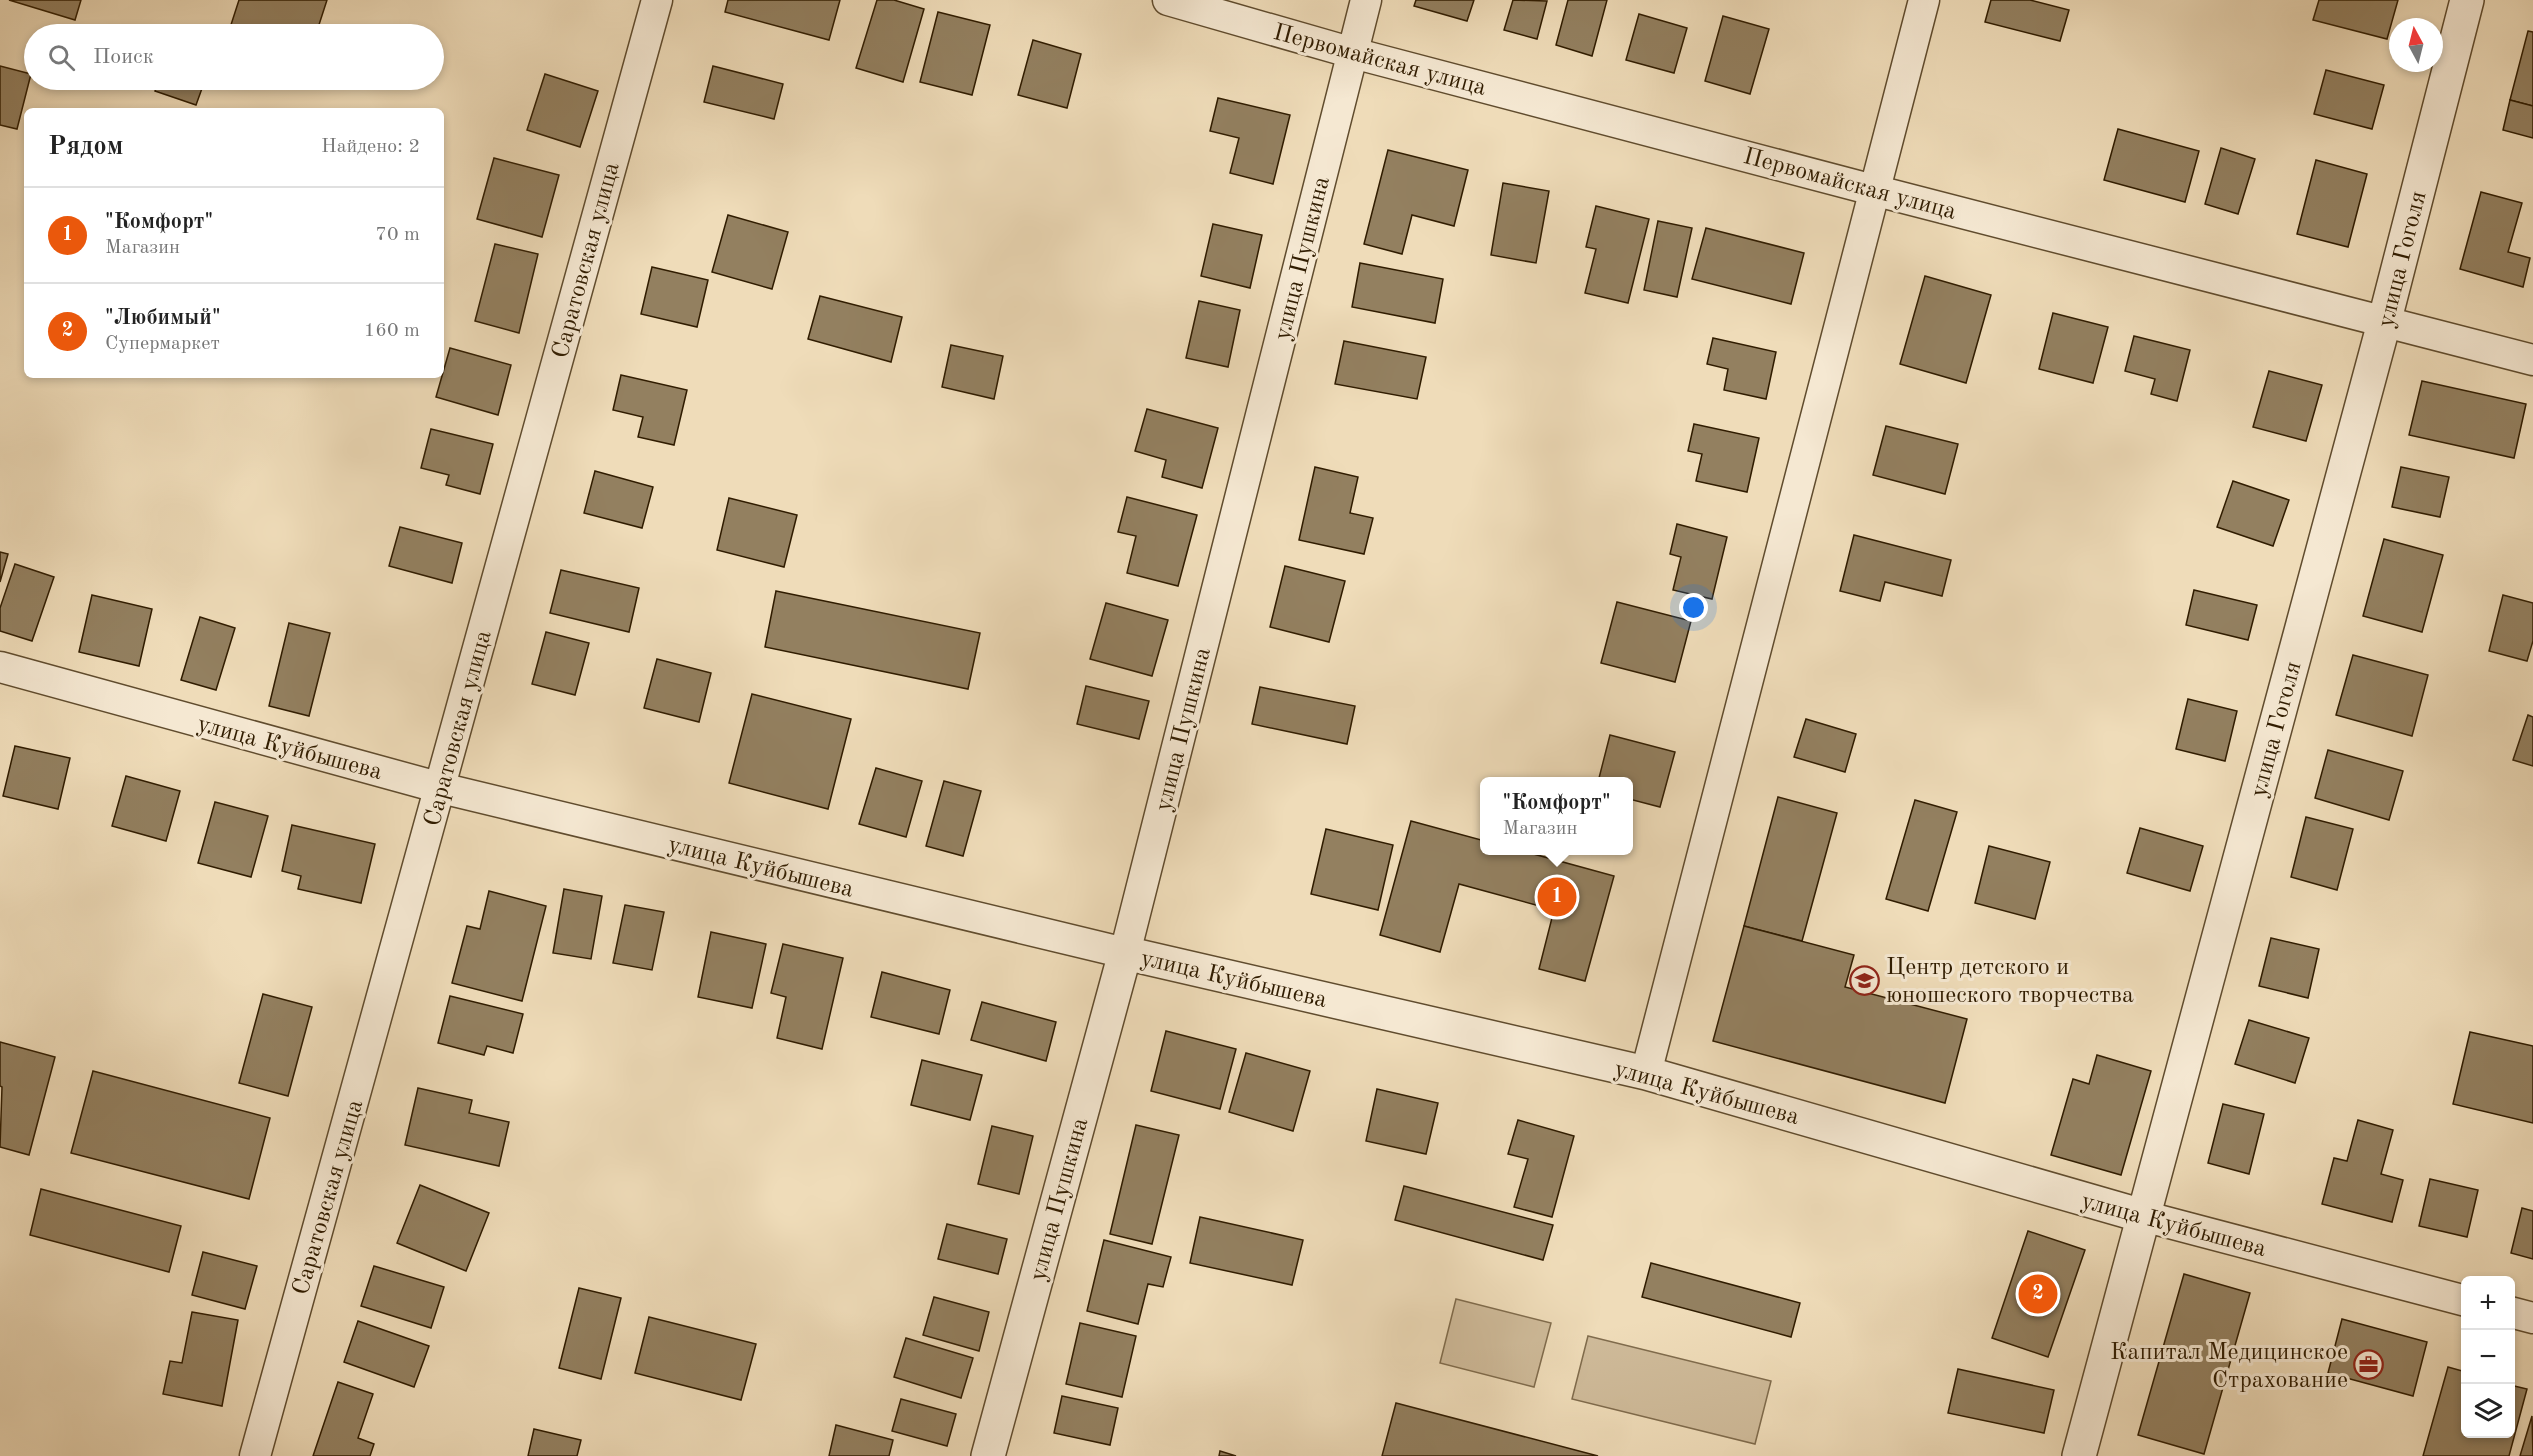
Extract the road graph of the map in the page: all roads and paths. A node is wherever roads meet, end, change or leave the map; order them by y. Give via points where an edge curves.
1 (657, 0) edge
2 (1168, 0) edge
3 (1366, 0) edge
4 (1924, 0) edge
5 (2467, 0) edge
6 (1353, 52) junction
7 (1877, 191) junction
8 (2384, 323) junction
9 (2533, 360) edge
10 (0, 667) edge
11 (441, 788) junction
12 (1125, 953) junction
13 (1646, 1073) junction
14 (2144, 1216) junction
15 (2461, 1300) edge
16 (2515, 1313) edge
17 (2533, 1318) edge
18 (255, 1456) edge
19 (988, 1456) edge
20 (2079, 1456) edge

1 - 11 street, Саратовская улица
2 - 6 street, Первомайская улица
3 - 6 street, улица Пушкина
4 - 7 street
5 - 8 street, улица Гоголя
6 - 7 street, Первомайская улица
6 - 12 street, улица Пушкина
7 - 8 street, Первомайская улица
7 - 13 street
8 - 9 street, Первомайская улица
8 - 14 street, улица Гоголя
10 - 11 street, улица Куйбышева
11 - 12 street, улица Куйбышева
11 - 18 street, Саратовская улица
12 - 13 street, улица Куйбышева
12 - 19 street, улица Пушкина
13 - 14 street, улица Куйбышева
14 - 15 street, улица Куйбышева
14 - 20 street, улица Гоголя
16 - 17 street

